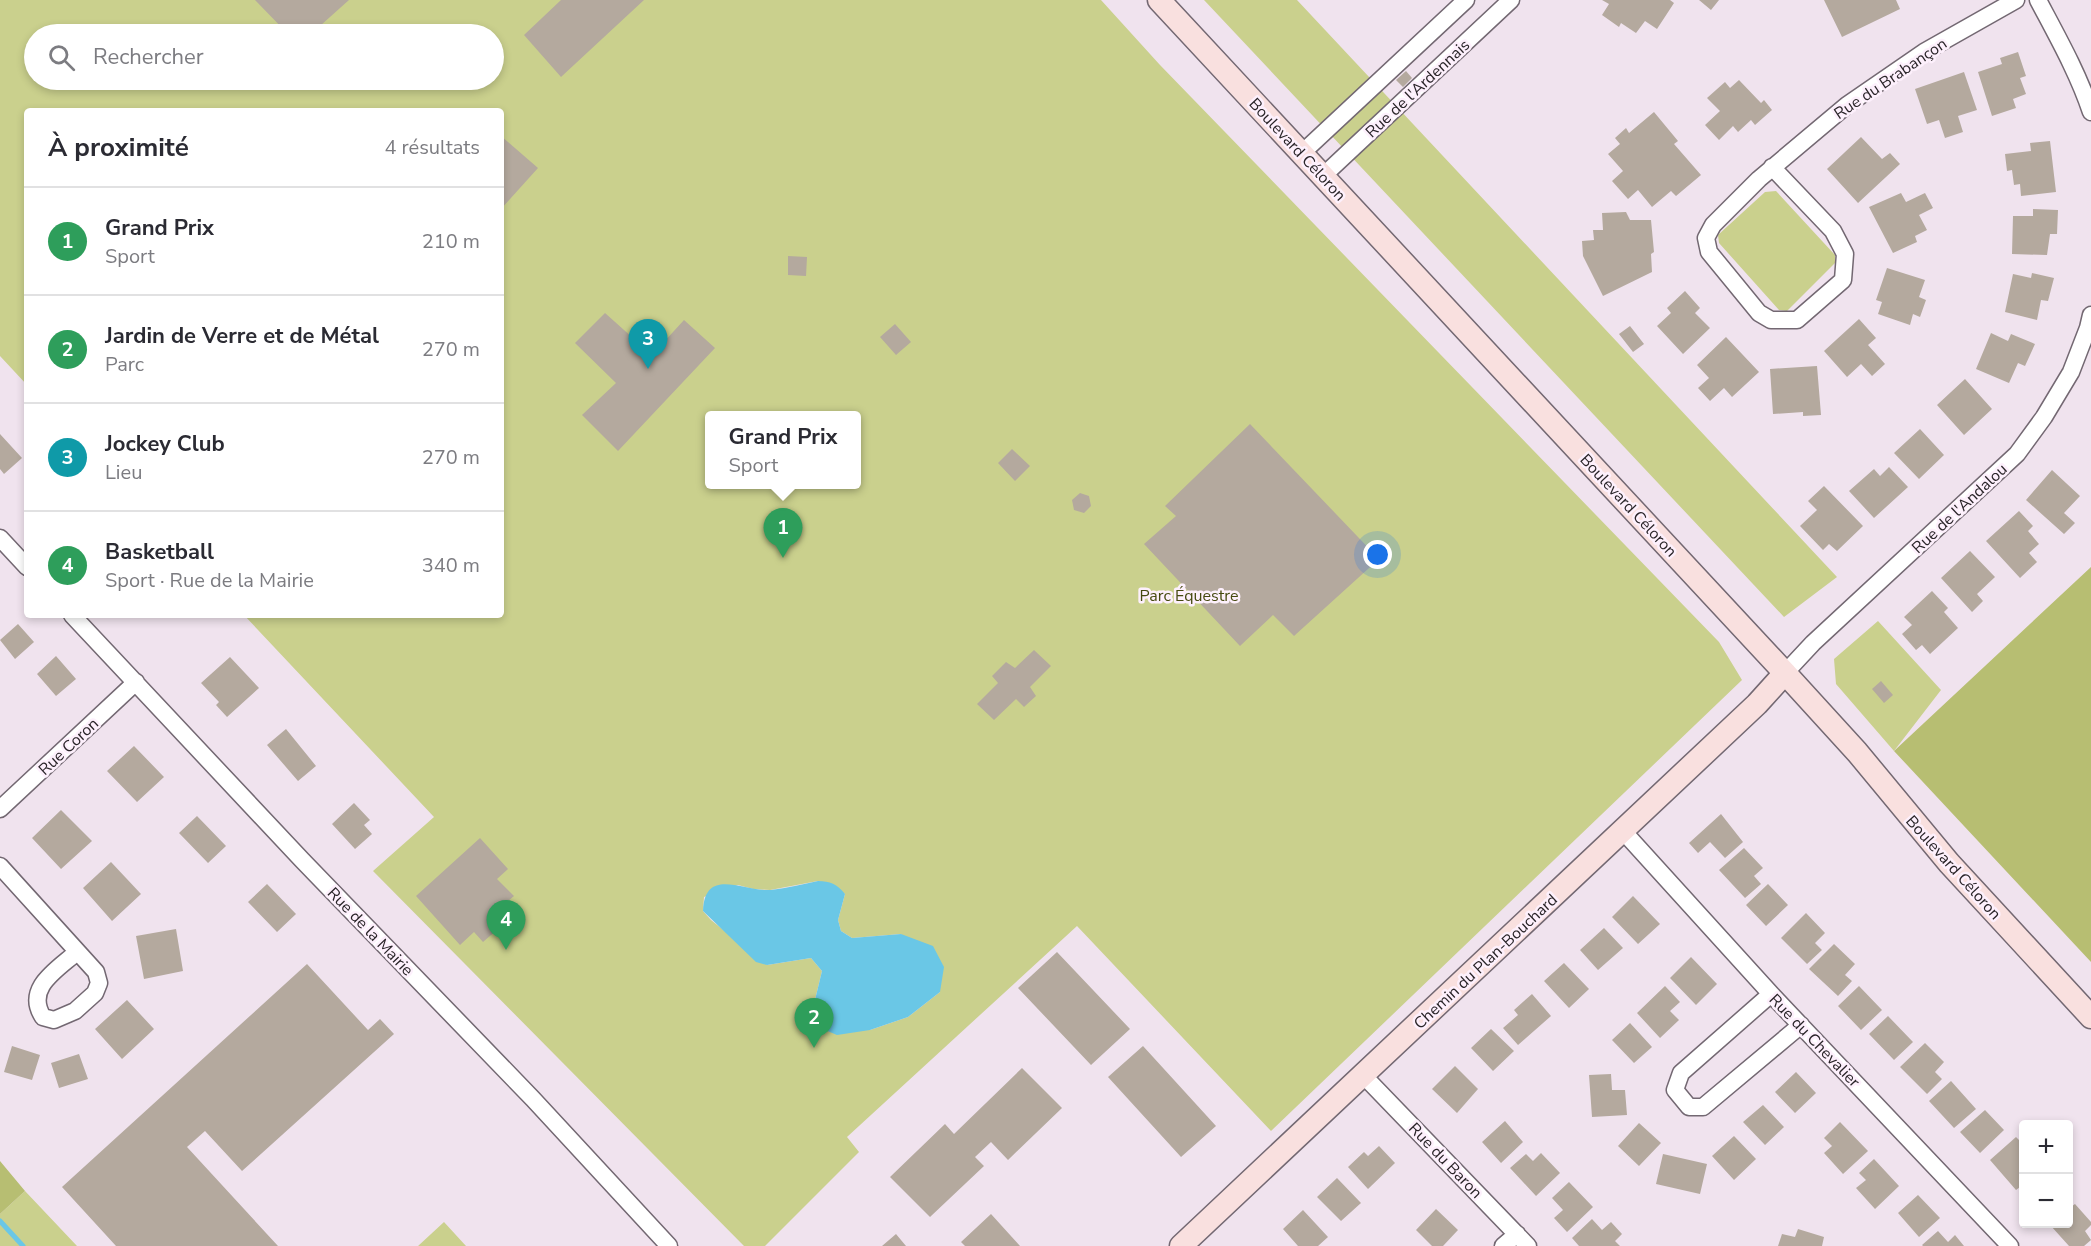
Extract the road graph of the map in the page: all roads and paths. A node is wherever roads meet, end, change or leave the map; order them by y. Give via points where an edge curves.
1 (1159, 0) edge
2 (1466, 0) edge
3 (1511, 0) edge
4 (2016, 0) edge
5 (2038, 0) edge
6 (2091, 112) edge
7 (1302, 153) junction
8 (1772, 167) junction
9 (1323, 176) junction
10 (2091, 315) edge
11 (0, 538) edge
12 (24, 564) edge
13 (75, 618) edge
14 (1785, 673) junction
15 (136, 682) junction
16 (0, 810) edge
17 (1623, 831) junction
18 (0, 866) edge
19 (77, 952) dead end
20 (1771, 994) junction
21 (2091, 1017) edge
22 (1801, 1025) junction
23 (1363, 1075) junction
24 (1522, 1240) edge
25 (669, 1246) edge
26 (1181, 1246) edge
27 (1503, 1246) edge
28 (2010, 1246) edge

1 - 7 street, Boulevard Céloron
2 - 7 street, Rue de l'Ardennais
3 - 9 street, Rue de l'Ardennais
4 - 8 street, Rue du Brabançon via 1923,52 1869,89
5 - 6 street
7 - 9 street, Boulevard Céloron
8 - 8 street, Rue du Brabançon via 1713,225 1706,238 1709,252 1759,313 1771,321 1797,320 1843,280 1845,254 1833,231
9 - 14 street, Boulevard Céloron
10 - 14 street, Rue de l'Andalou via 2071,372 2017,454
11 - 12 street
13 - 15 street, Rue de la Mairie
14 - 17 street, Chemin du Plan-Bouchard via 1757,705
14 - 21 street, Boulevard Céloron via 1949,863
15 - 16 street, Rue Coron
15 - 25 street, Rue de la Mairie
17 - 20 street, Rue du Chevalier
17 - 23 street, Chemin du Plan-Bouchard
18 - 19 street
20 - 22 street, Rue du Chevalier
20 - 22 street via 1681,1073 1675,1090 1689,1107 1703,1107
22 - 28 street, Rue du Chevalier
23 - 24 street, Rue du Baron
23 - 26 street, Chemin du Plan-Bouchard
24 - 27 street

